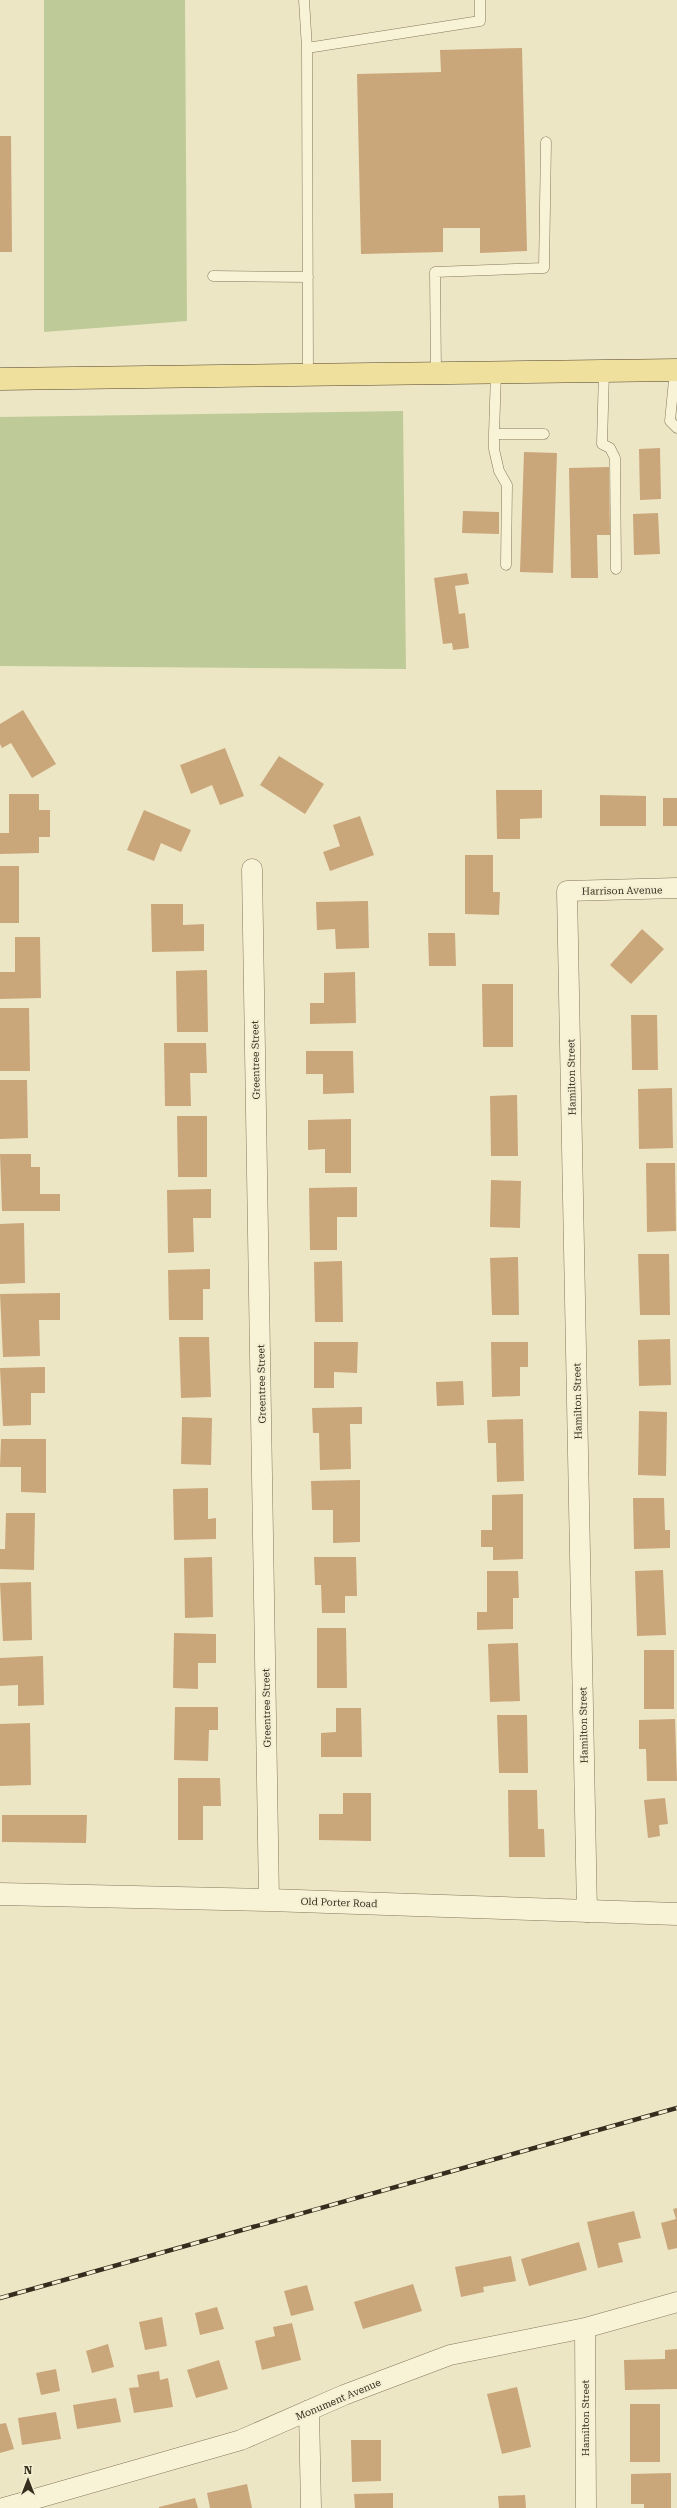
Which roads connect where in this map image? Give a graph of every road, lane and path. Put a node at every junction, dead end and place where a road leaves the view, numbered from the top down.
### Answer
1 (304, 0) edge
2 (480, 0) edge
3 (307, 48) junction
4 (546, 142) dead end
5 (213, 276) dead end
6 (308, 277) junction
7 (676, 370) edge
8 (604, 371) junction
9 (496, 373) junction
10 (436, 374) junction
11 (308, 375) junction
12 (0, 379) edge
13 (677, 428) edge
14 (494, 434) junction
15 (544, 434) dead end
16 (506, 565) dead end
17 (616, 569) dead end
18 (252, 869) dead end
19 (677, 888) edge
20 (567, 891) joint
21 (0, 1894) edge
22 (269, 1900) junction
23 (587, 1912) junction
24 (677, 1914) edge
25 (677, 2302) edge
26 (585, 2328) junction
27 (309, 2410) junction
28 (3, 2508) edge
29 (311, 2508) edge
30 (586, 2508) edge

1 - 3 lane
2 - 3 lane
3 - 6 lane
4 - 10 lane
5 - 6 lane
6 - 11 lane
7 - 8 main road
7 - 13 lane
8 - 9 main road
8 - 17 lane
9 - 10 main road
9 - 14 lane
10 - 11 main road
11 - 12 main road
14 - 15 lane
14 - 16 lane
18 - 22 street, Greentree Street
19 - 20 street, Harrison Avenue
20 - 23 street, Hamilton Street
21 - 22 street, Old Porter Road
22 - 23 street, Old Porter Road
23 - 24 street, Old Porter Road
25 - 26 street, Monument Avenue
26 - 27 street, Monument Avenue
26 - 30 street, Hamilton Street
27 - 28 street, Monument Avenue
27 - 29 street

